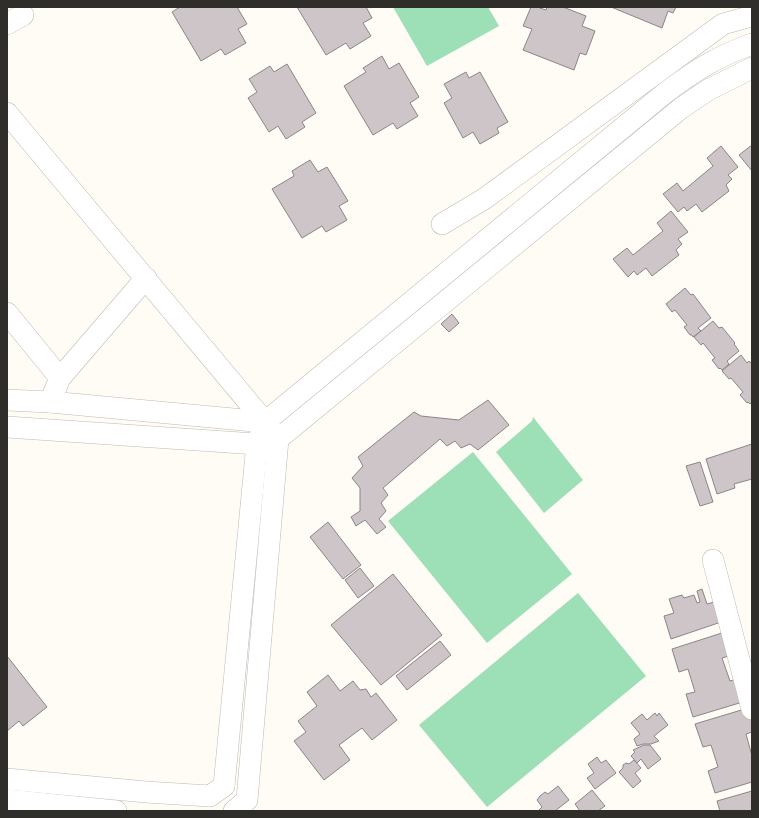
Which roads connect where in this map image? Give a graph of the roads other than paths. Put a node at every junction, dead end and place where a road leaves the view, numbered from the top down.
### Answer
1 (752, 16) edge
2 (752, 44) edge
3 (752, 68) edge
4 (7, 113) edge
5 (442, 224) dead end
6 (146, 278) junction
7 (7, 313) edge
8 (60, 378) junction
9 (7, 400) edge
10 (50, 402) junction
11 (266, 422) junction
12 (7, 427) edge
13 (278, 440) junction
14 (257, 444) junction
15 (713, 560) dead end
16 (752, 709) edge
17 (7, 779) edge
18 (218, 798) edge
19 (7, 800) edge
20 (245, 807) edge
21 (116, 811) edge

1 - 5 street
2 - 11 street
3 - 13 street
4 - 6 street
6 - 8 street
6 - 11 street
7 - 8 street
8 - 10 street
9 - 10 street
10 - 11 street
11 - 13 street
11 - 14 street
12 - 14 street
13 - 14 street
13 - 20 street
14 - 18 street
15 - 16 street
17 - 18 street
18 - 20 street
19 - 21 street

